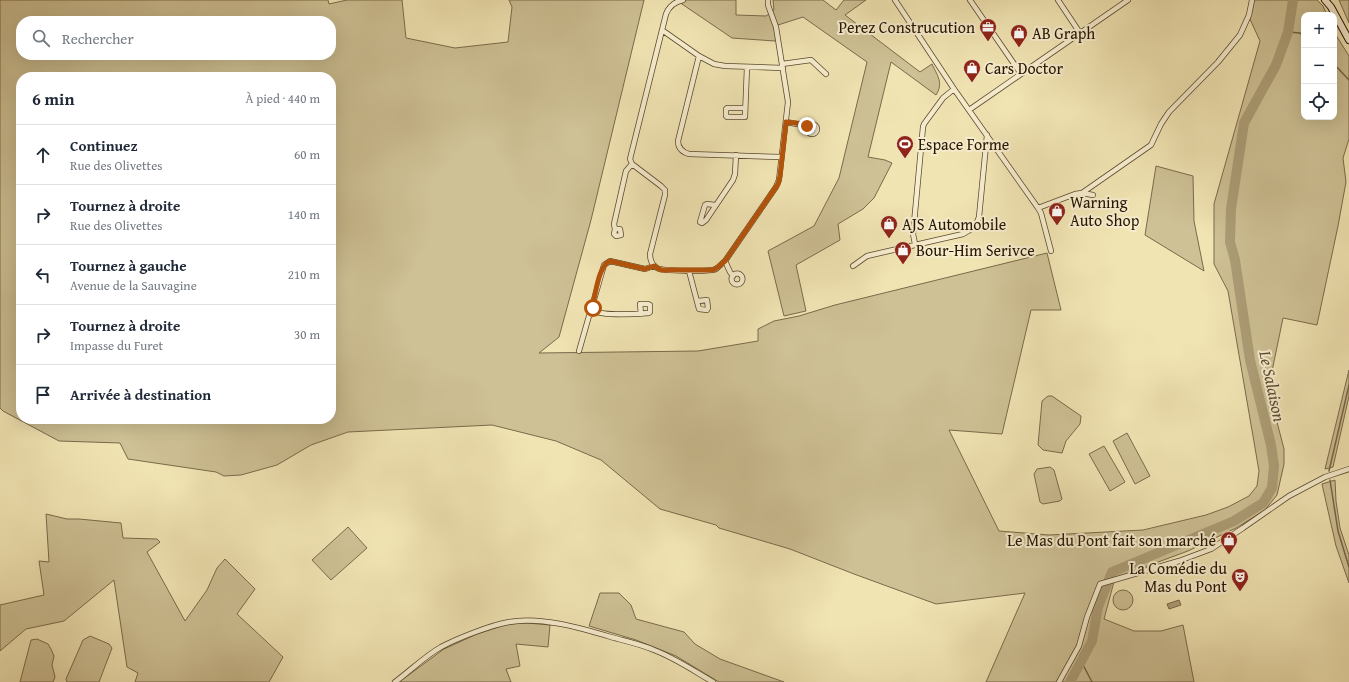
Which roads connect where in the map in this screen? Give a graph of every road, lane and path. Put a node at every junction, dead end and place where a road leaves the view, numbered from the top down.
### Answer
1 (683, 0) edge
2 (768, 0) edge
3 (895, 0) edge
4 (970, 0) edge
5 (1058, 0) edge
6 (1128, 0) edge
7 (1252, 0) edge
8 (1325, 0) edge
9 (1328, 0) edge
10 (1330, 7) junction
11 (662, 30) junction
12 (1080, 33) junction
13 (1349, 40) edge
14 (700, 56) junction
15 (782, 66) junction
16 (747, 67) junction
17 (826, 74) dead end
18 (1021, 74) junction
19 (954, 89) junction
20 (745, 108) dead end
21 (969, 110) junction
22 (786, 122) junction
23 (808, 126) dead end
24 (986, 135) junction
25 (736, 155) junction
26 (782, 157) junction
27 (632, 164) junction
28 (1082, 193) junction
29 (1093, 195) dead end
30 (715, 205) dead end
31 (1038, 208) junction
32 (615, 229) dead end
33 (915, 244) junction
34 (1051, 251) dead end
35 (725, 261) junction
36 (654, 266) junction
37 (853, 266) dead end
38 (690, 271) junction
39 (734, 276) dead end
40 (698, 301) dead end
41 (595, 310) junction
42 (640, 314) dead end
43 (579, 351) dead end
44 (1349, 469) edge
45 (395, 682) edge
46 (713, 682) edge
47 (1059, 682) edge

1 - 11 street
2 - 15 street
3 - 19 street
4 - 18 street
5 - 12 street
6 - 12 street
7 - 28 street
8 - 10 main road
9 - 10 main road
10 - 13 main road
11 - 14 street
11 - 27 street
12 - 18 street
14 - 16 street
14 - 25 street
15 - 16 street
15 - 17 street
15 - 22 street
16 - 20 street
18 - 21 street
19 - 21 street
19 - 33 street
21 - 24 street
22 - 23 street
22 - 26 street
24 - 31 street
24 - 33 street
25 - 26 street
25 - 30 street
26 - 35 street
27 - 32 street
27 - 36 street
28 - 29 street
28 - 31 street
31 - 34 street
33 - 37 street
35 - 38 street
35 - 39 street
36 - 38 street
36 - 41 street
38 - 40 street
41 - 42 street
41 - 43 street
44 - 47 street
45 - 46 street

